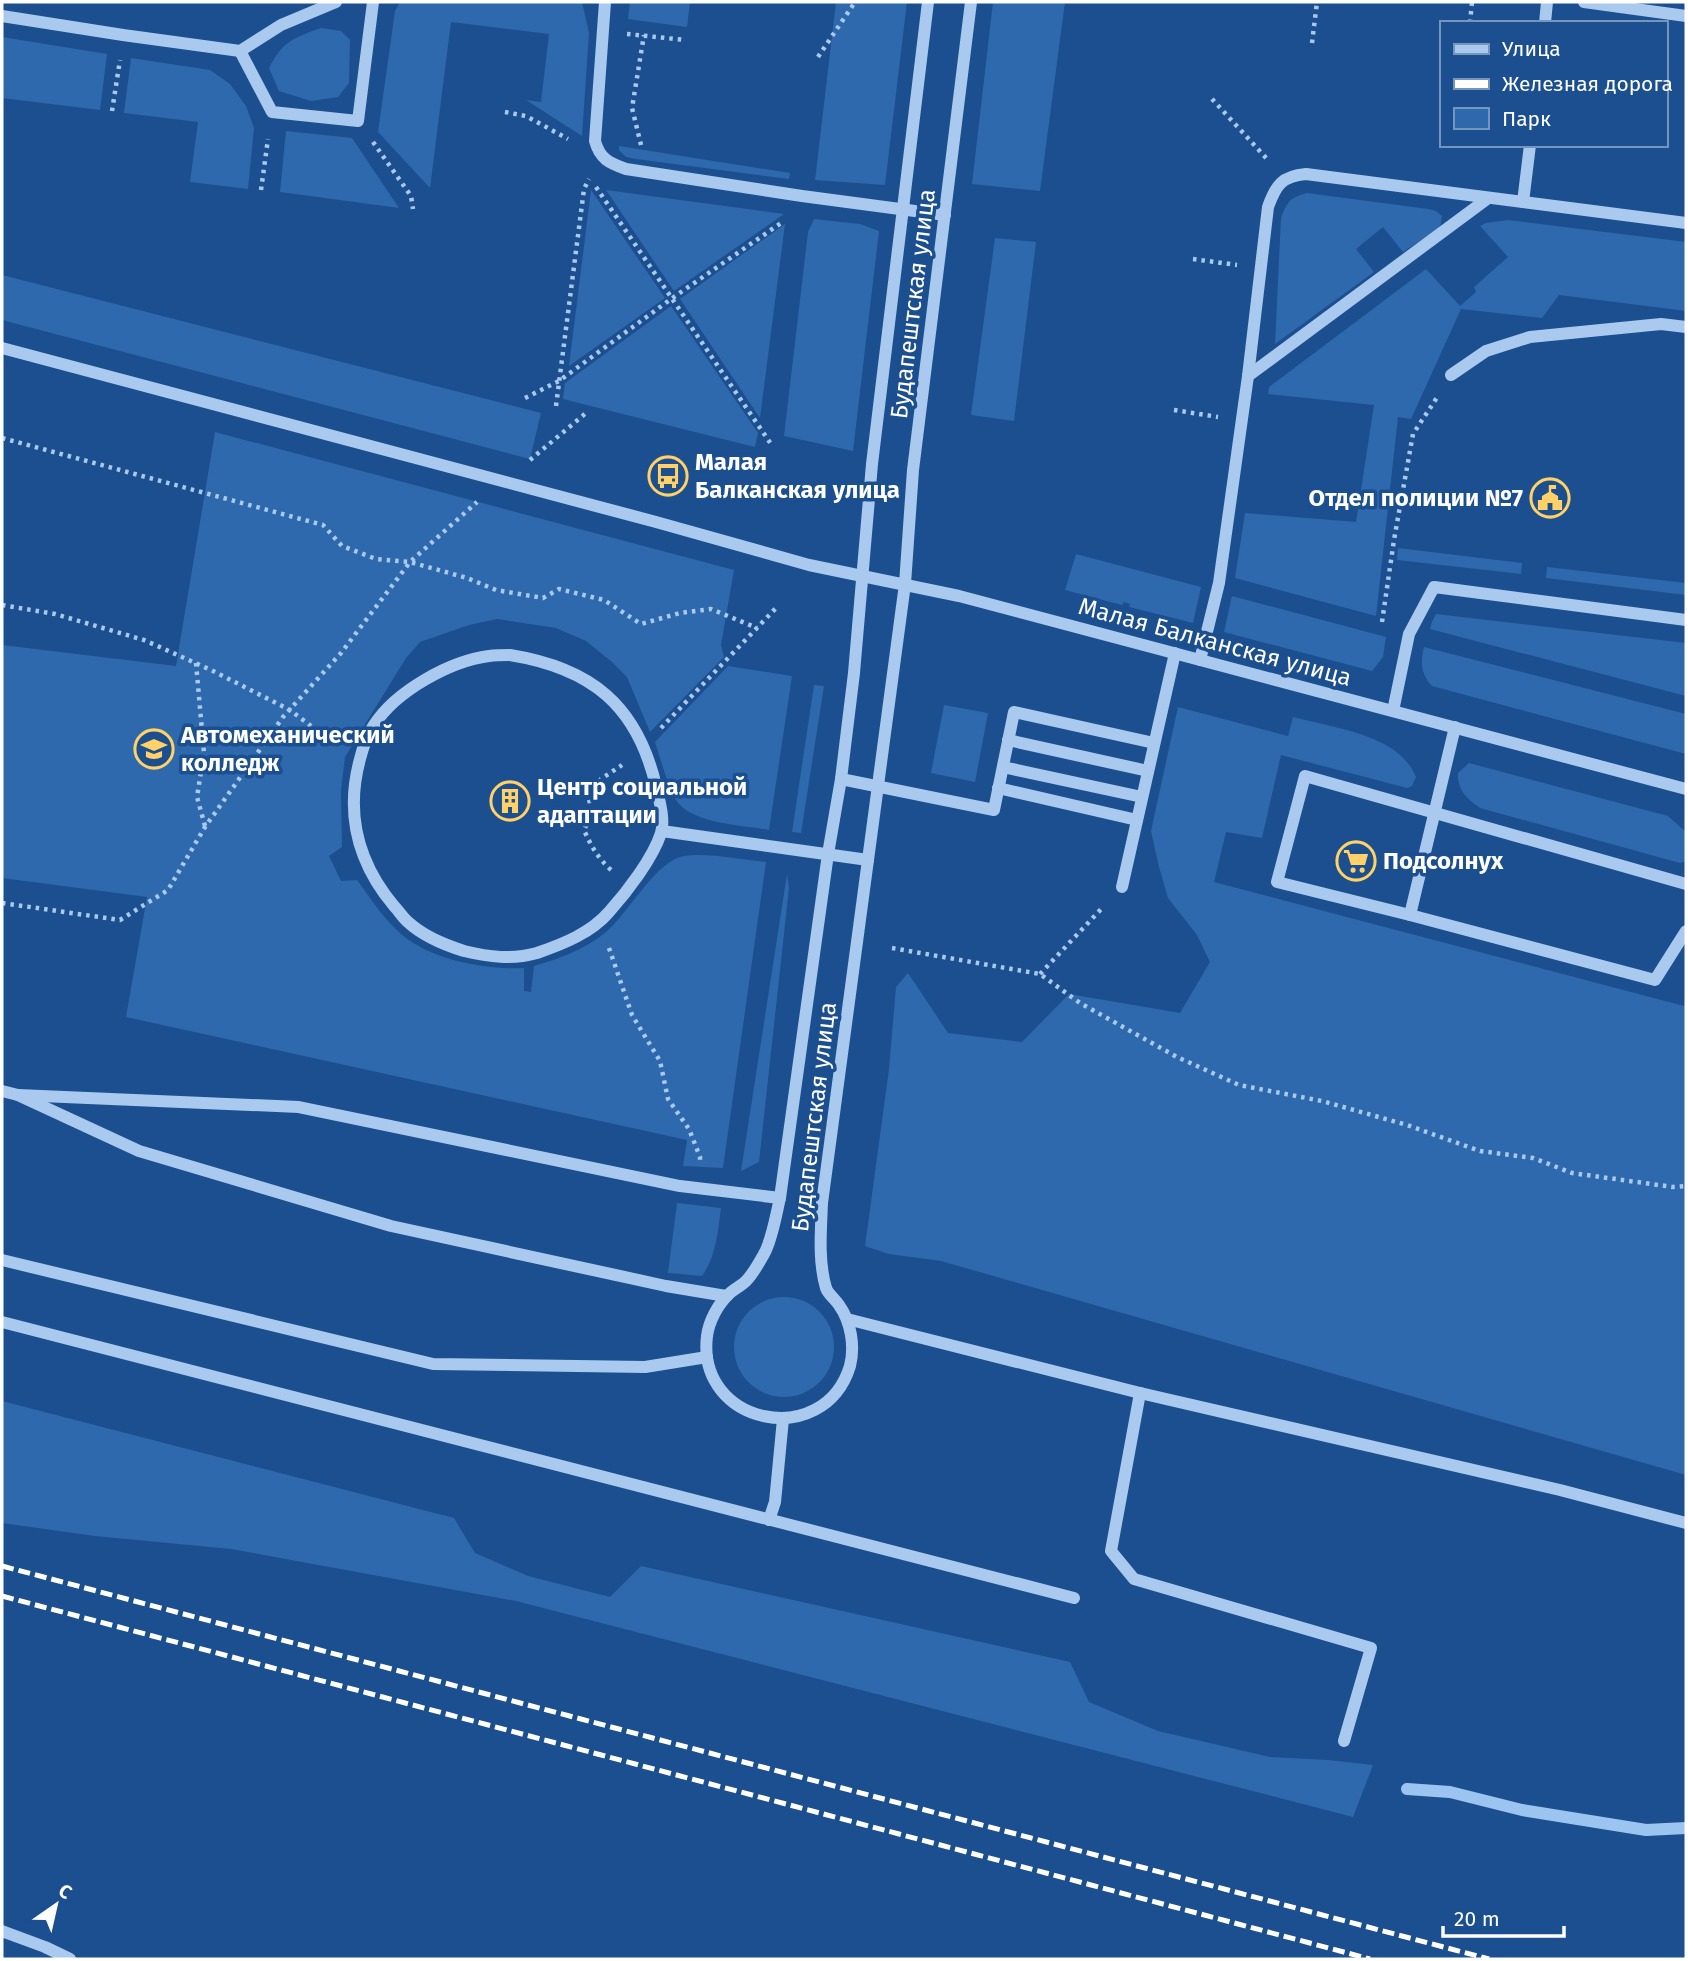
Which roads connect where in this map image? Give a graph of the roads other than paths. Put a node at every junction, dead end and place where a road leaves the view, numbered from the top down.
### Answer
1 (336, 2) edge
2 (373, 2) edge
3 (605, 2) edge
4 (929, 2) edge
5 (971, 2) edge
6 (1547, 2) edge
7 (1584, 2) edge
8 (2, 16) edge
9 (1686, 16) edge
10 (1545, 21) edge
11 (240, 51) junction
12 (1530, 147) edge
13 (1487, 199) junction
14 (1523, 202) junction
15 (903, 210) junction
16 (945, 215) junction
17 (1686, 223) edge
18 (1686, 327) edge
19 (2, 348) edge
20 (1451, 375) road end
21 (1248, 376) junction
22 (864, 576) junction
23 (905, 584) junction
24 (1686, 620) edge
25 (1175, 653) junction
26 (1200, 660) junction
27 (1393, 711) junction
28 (1455, 727) junction
29 (1009, 740) junction
30 (1154, 743) junction
31 (1003, 767) junction
32 (1148, 771) junction
33 (841, 779) junction
34 (879, 786) junction
35 (998, 788) junction
36 (1686, 789) edge
37 (1142, 797) junction
38 (1435, 813) junction
39 (1137, 820) junction
40 (662, 831) junction
41 (828, 854) junction
42 (868, 860) junction
43 (1686, 884) edge
44 (1122, 887) road end
45 (1410, 915) junction
46 (1686, 931) edge
47 (2, 1091) edge
48 (18, 1095) junction
49 (780, 1198) junction
50 (2, 1260) edge
51 (726, 1296) junction
52 (847, 1319) junction
53 (2, 1322) edge
54 (707, 1357) junction
55 (1140, 1393) junction
56 (783, 1419) junction
57 (769, 1520) junction
58 (1686, 1523) edge
59 (1074, 1598) dead end
60 (1344, 1741) dead end
61 (2, 1931) edge
62 (70, 1959) edge

1 - 11 street
2 - 11 street
3 - 15 street
4 - 15 street, Будапештская улица
5 - 16 street, Будапештская улица
6 - 10 street
7 - 9 street
8 - 11 street
12 - 14 street
13 - 14 street
13 - 21 street
13 - 21 street
14 - 17 street
15 - 16 street
15 - 22 street, Будапештская улица
16 - 23 street, Будапештская улица
18 - 20 street
19 - 22 street, Малая Балканская улица
21 - 26 street
22 - 23 street, Малая Балканская улица
22 - 33 street, Будапештская улица
23 - 25 street, Малая Балканская улица
23 - 34 street, Будапештская улица
24 - 27 street
25 - 26 street, Малая Балканская улица
25 - 30 street
26 - 27 street, Малая Балканская улица
27 - 28 street, Малая Балканская улица
28 - 36 street, Малая Балканская улица
28 - 38 street
29 - 30 street
29 - 31 street
29 - 32 street
30 - 32 street
31 - 35 street
31 - 37 street
32 - 37 street
33 - 34 street
33 - 41 street, Будапештская улица
34 - 35 street
34 - 42 street, Будапештская улица
35 - 39 street
37 - 39 street
38 - 43 street
38 - 45 street
38 - 45 street
39 - 44 street
40 - 40 street
40 - 41 street
41 - 42 street
41 - 49 street, Будапештская улица
42 - 52 street, Будапештская улица
45 - 46 street
47 - 48 street
48 - 49 street
48 - 51 street
49 - 51 street, Будапештская улица
50 - 54 street
51 - 54 street, Будапештская улица
52 - 55 street
52 - 56 street, Будапештская улица
53 - 57 street
54 - 56 street
55 - 58 street
55 - 60 street
56 - 57 street
57 - 59 street
61 - 62 street

